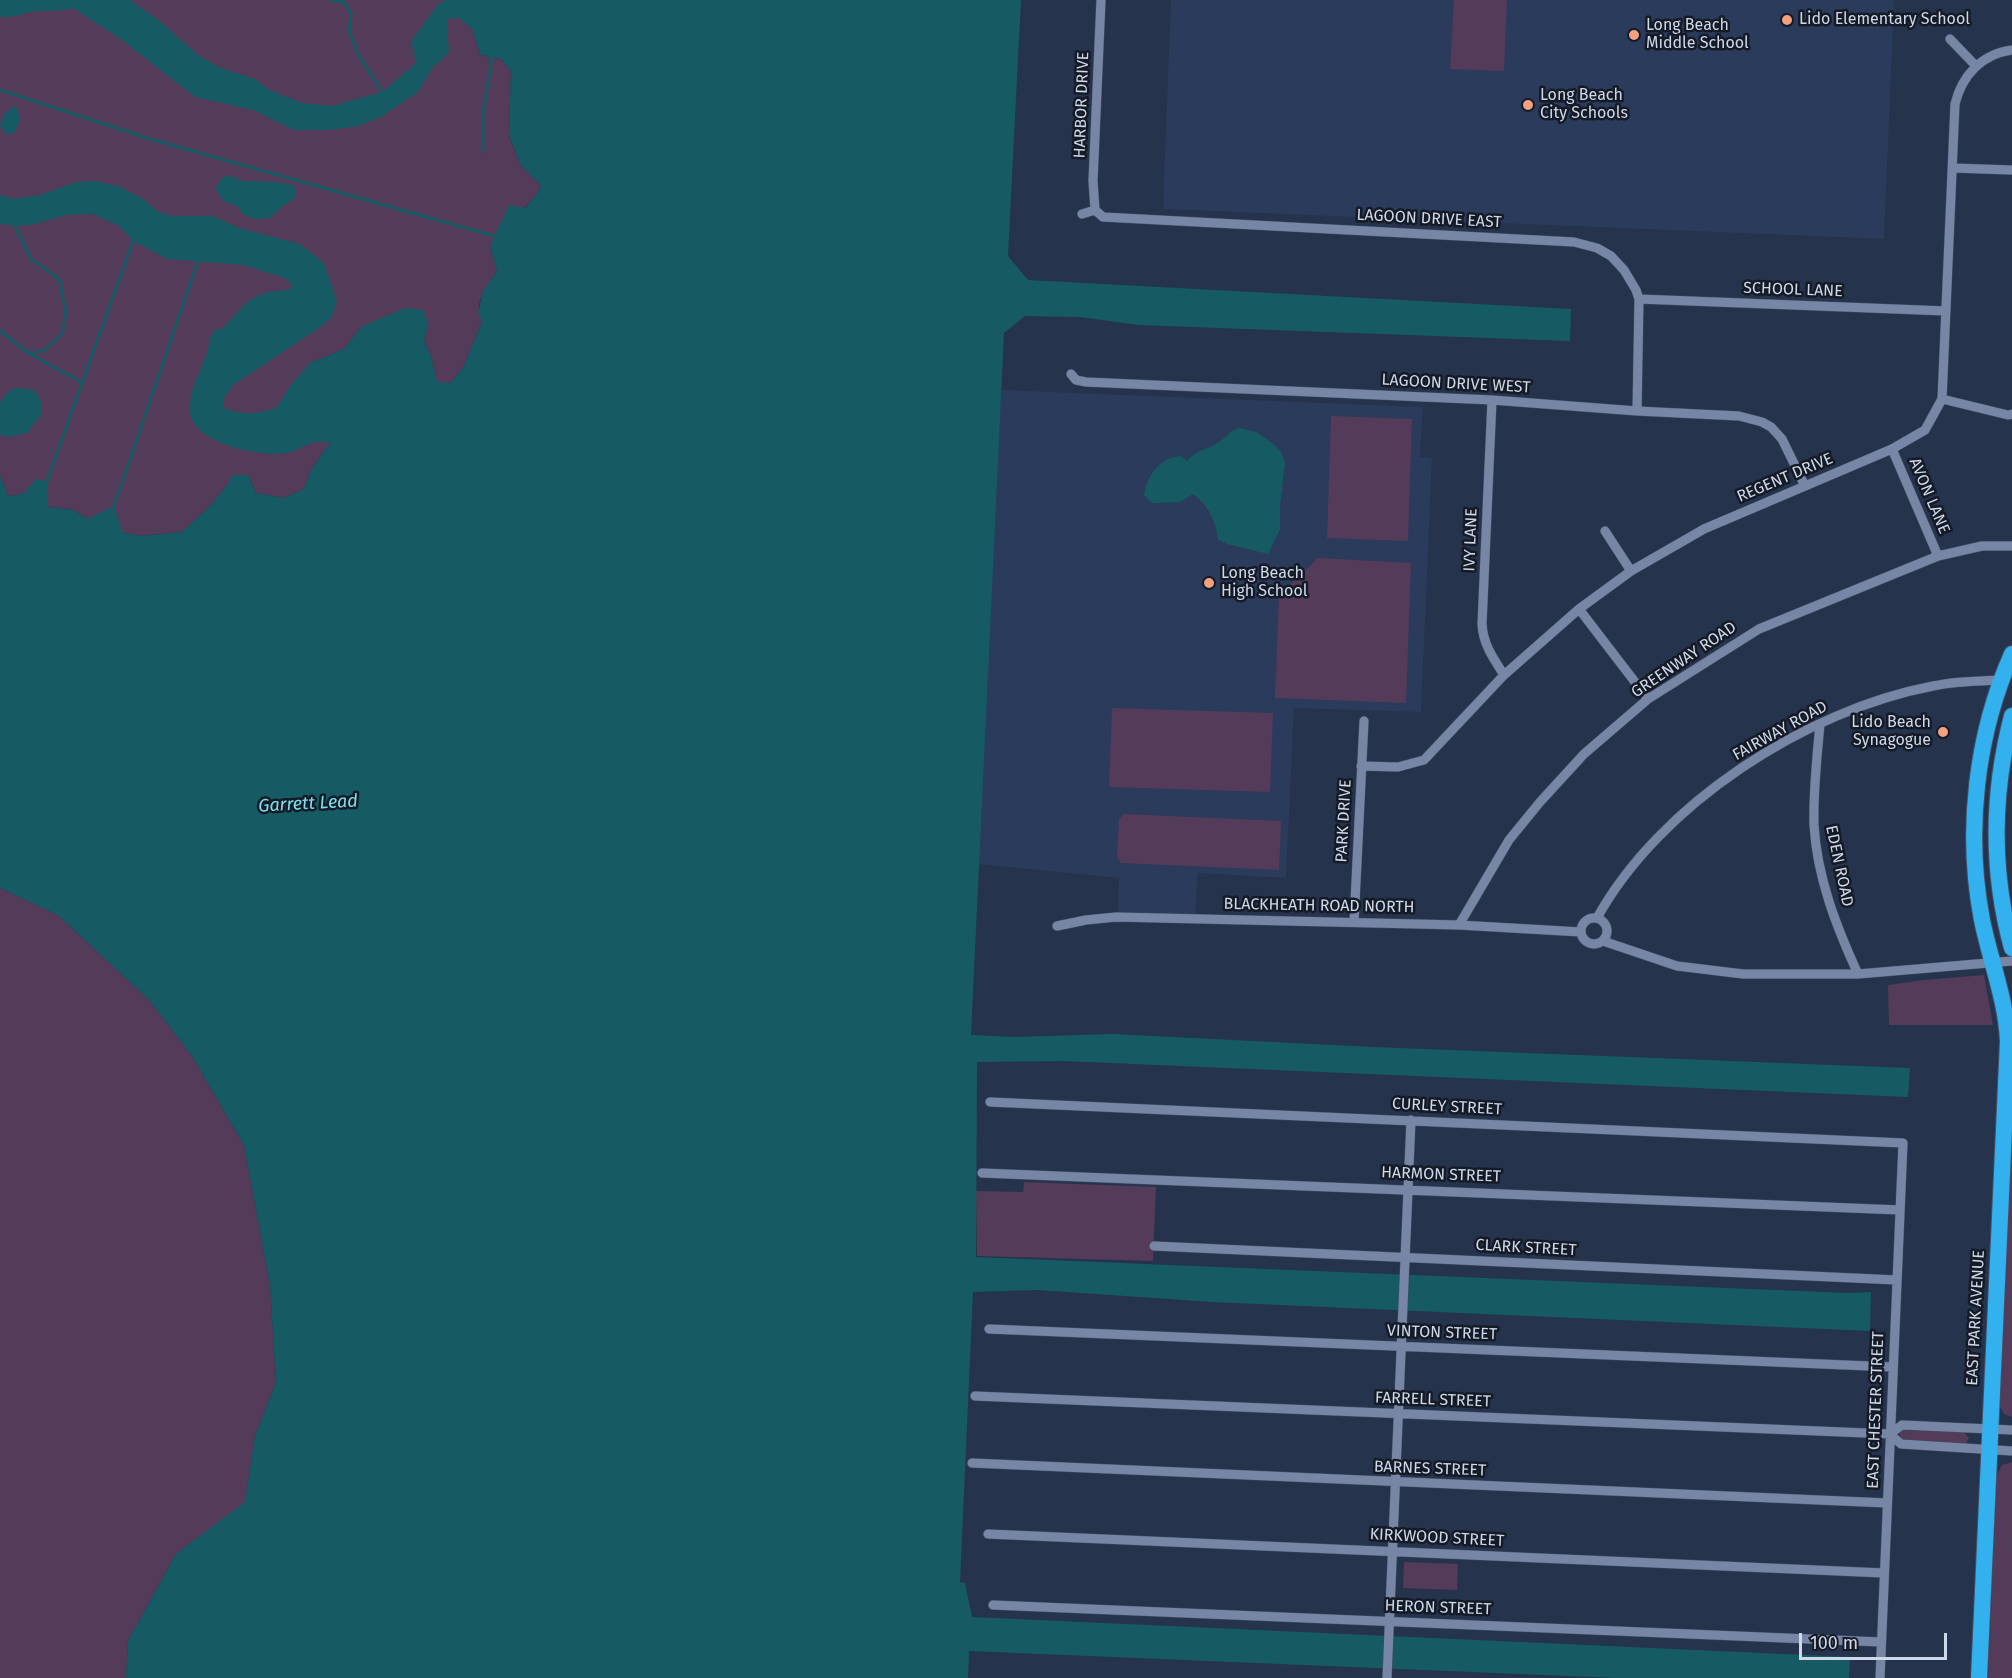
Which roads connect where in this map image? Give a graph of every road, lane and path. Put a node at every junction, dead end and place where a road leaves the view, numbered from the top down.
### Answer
1 (1101, 0) edge
2 (1950, 39) dead end
3 (2012, 50) edge
4 (1976, 66) junction
5 (1953, 168) junction
6 (2011, 170) edge
7 (1095, 210) junction
8 (1082, 214) dead end
9 (1639, 299) junction
10 (1946, 312) junction
11 (1071, 374) dead end
12 (1942, 399) junction
13 (1492, 400) junction
14 (1636, 411) junction
15 (2012, 414) edge
16 (1892, 449) junction
17 (1805, 486) junction
18 (1605, 531) dead end
19 (2012, 546) edge
20 (1938, 556) junction
21 (1631, 571) junction
22 (1579, 609) junction
23 (2012, 654) edge
24 (1504, 675) junction
25 (2001, 681) junction
26 (1648, 699) junction
27 (2012, 716) edge
28 (1364, 721) dead end
29 (1820, 724) junction
30 (1361, 766) junction
31 (1597, 918) junction
32 (1354, 922) junction
33 (1459, 925) junction
34 (1057, 926) dead end
35 (1581, 932) junction
36 (1604, 941) junction
37 (2012, 948) edge
38 (2012, 961) edge
39 (1992, 962) junction
40 (1858, 974) junction
41 (2009, 1087) edge
42 (990, 1102) dead end
43 (1411, 1120) junction
44 (1903, 1143) joint
45 (982, 1173) dead end
46 (1408, 1189) junction
47 (1899, 1210) junction
48 (1154, 1246) dead end
49 (1405, 1263) junction
50 (1896, 1280) junction
51 (989, 1329) dead end
52 (1401, 1346) junction
53 (1893, 1367) junction
54 (975, 1396) dead end
55 (1398, 1414) junction
56 (1989, 1428) junction
57 (2012, 1430) edge
58 (1890, 1434) junction
59 (1988, 1450) junction
60 (2012, 1451) edge
61 (972, 1463) dead end
62 (1395, 1482) junction
63 (1887, 1503) junction
64 (988, 1534) dead end
65 (1392, 1551) junction
66 (1884, 1573) junction
67 (993, 1605) dead end
68 (1389, 1625) junction
69 (1881, 1642) junction
70 (1387, 1676) edge
71 (1880, 1678) edge
72 (1978, 1678) edge

1 - 7 street, HARBOR DRIVE
2 - 4 street
3 - 4 street, REGENT DRIVE
4 - 5 street, REGENT DRIVE
5 - 6 street
5 - 10 street, REGENT DRIVE
7 - 8 street
7 - 9 street, LAGOON DRIVE EAST
9 - 10 street, SCHOOL LANE
9 - 14 street, LAGOON DRIVE EAST
10 - 12 street, REGENT DRIVE
11 - 13 street, LAGOON DRIVE WEST
12 - 15 street
12 - 16 street, REGENT DRIVE
13 - 14 street, LAGOON DRIVE WEST
13 - 24 street, IVY LANE
14 - 17 street, LAGOON DRIVE WEST
16 - 17 street, REGENT DRIVE
16 - 20 street, AVON LANE
17 - 21 street, REGENT DRIVE
18 - 21 street
19 - 20 street, GREENWAY ROAD
20 - 26 street, GREENWAY ROAD
21 - 22 street, REGENT DRIVE
22 - 24 street, REGENT DRIVE
22 - 26 street
23 - 25 highway, EAST PARK AVENUE
24 - 30 street, REGENT DRIVE
25 - 29 street, FAIRWAY ROAD
25 - 39 highway, EAST PARK AVENUE
26 - 33 street, GREENWAY ROAD
27 - 37 highway
28 - 30 street, PARK DRIVE
29 - 31 street, FAIRWAY ROAD
29 - 40 street, EDEN ROAD
30 - 32 street, PARK DRIVE
31 - 35 street, FAIRWAY ROAD
31 - 36 street
32 - 33 street, BLACKHEATH ROAD NORTH
32 - 34 street, BLACKHEATH ROAD NORTH
33 - 35 street, BLACKHEATH ROAD NORTH
35 - 36 street
36 - 40 street
38 - 39 street
39 - 40 street
39 - 41 highway, EAST PARK AVENUE
41 - 56 highway, EAST PARK AVENUE
42 - 43 street, CURLEY STREET
43 - 44 street, CURLEY STREET
43 - 46 street
44 - 47 street, EAST CHESTER STREET
45 - 46 street, HARMON STREET
46 - 47 street, HARMON STREET
46 - 49 street
47 - 50 street, EAST CHESTER STREET
48 - 49 street, CLARK STREET
49 - 50 street, CLARK STREET
49 - 52 street
50 - 53 street, EAST CHESTER STREET
51 - 52 street, VINTON STREET
52 - 53 street, VINTON STREET
52 - 55 street
53 - 58 street, EAST CHESTER STREET
54 - 55 street, FARRELL STREET
55 - 58 street, FARRELL STREET
55 - 62 street
56 - 57 street
56 - 58 street
56 - 59 highway, EAST PARK AVENUE
58 - 59 street
58 - 63 street, EAST CHESTER STREET
59 - 60 street
59 - 72 highway, EAST PARK AVENUE
61 - 62 street, BARNES STREET
62 - 63 street, BARNES STREET
62 - 65 street
63 - 66 street, EAST CHESTER STREET
64 - 65 street, KIRKWOOD STREET
65 - 66 street, KIRKWOOD STREET
65 - 68 street
66 - 69 street, EAST CHESTER STREET
67 - 68 street, HERON STREET
68 - 69 street, HERON STREET
68 - 70 street
69 - 71 street, EAST CHESTER STREET

